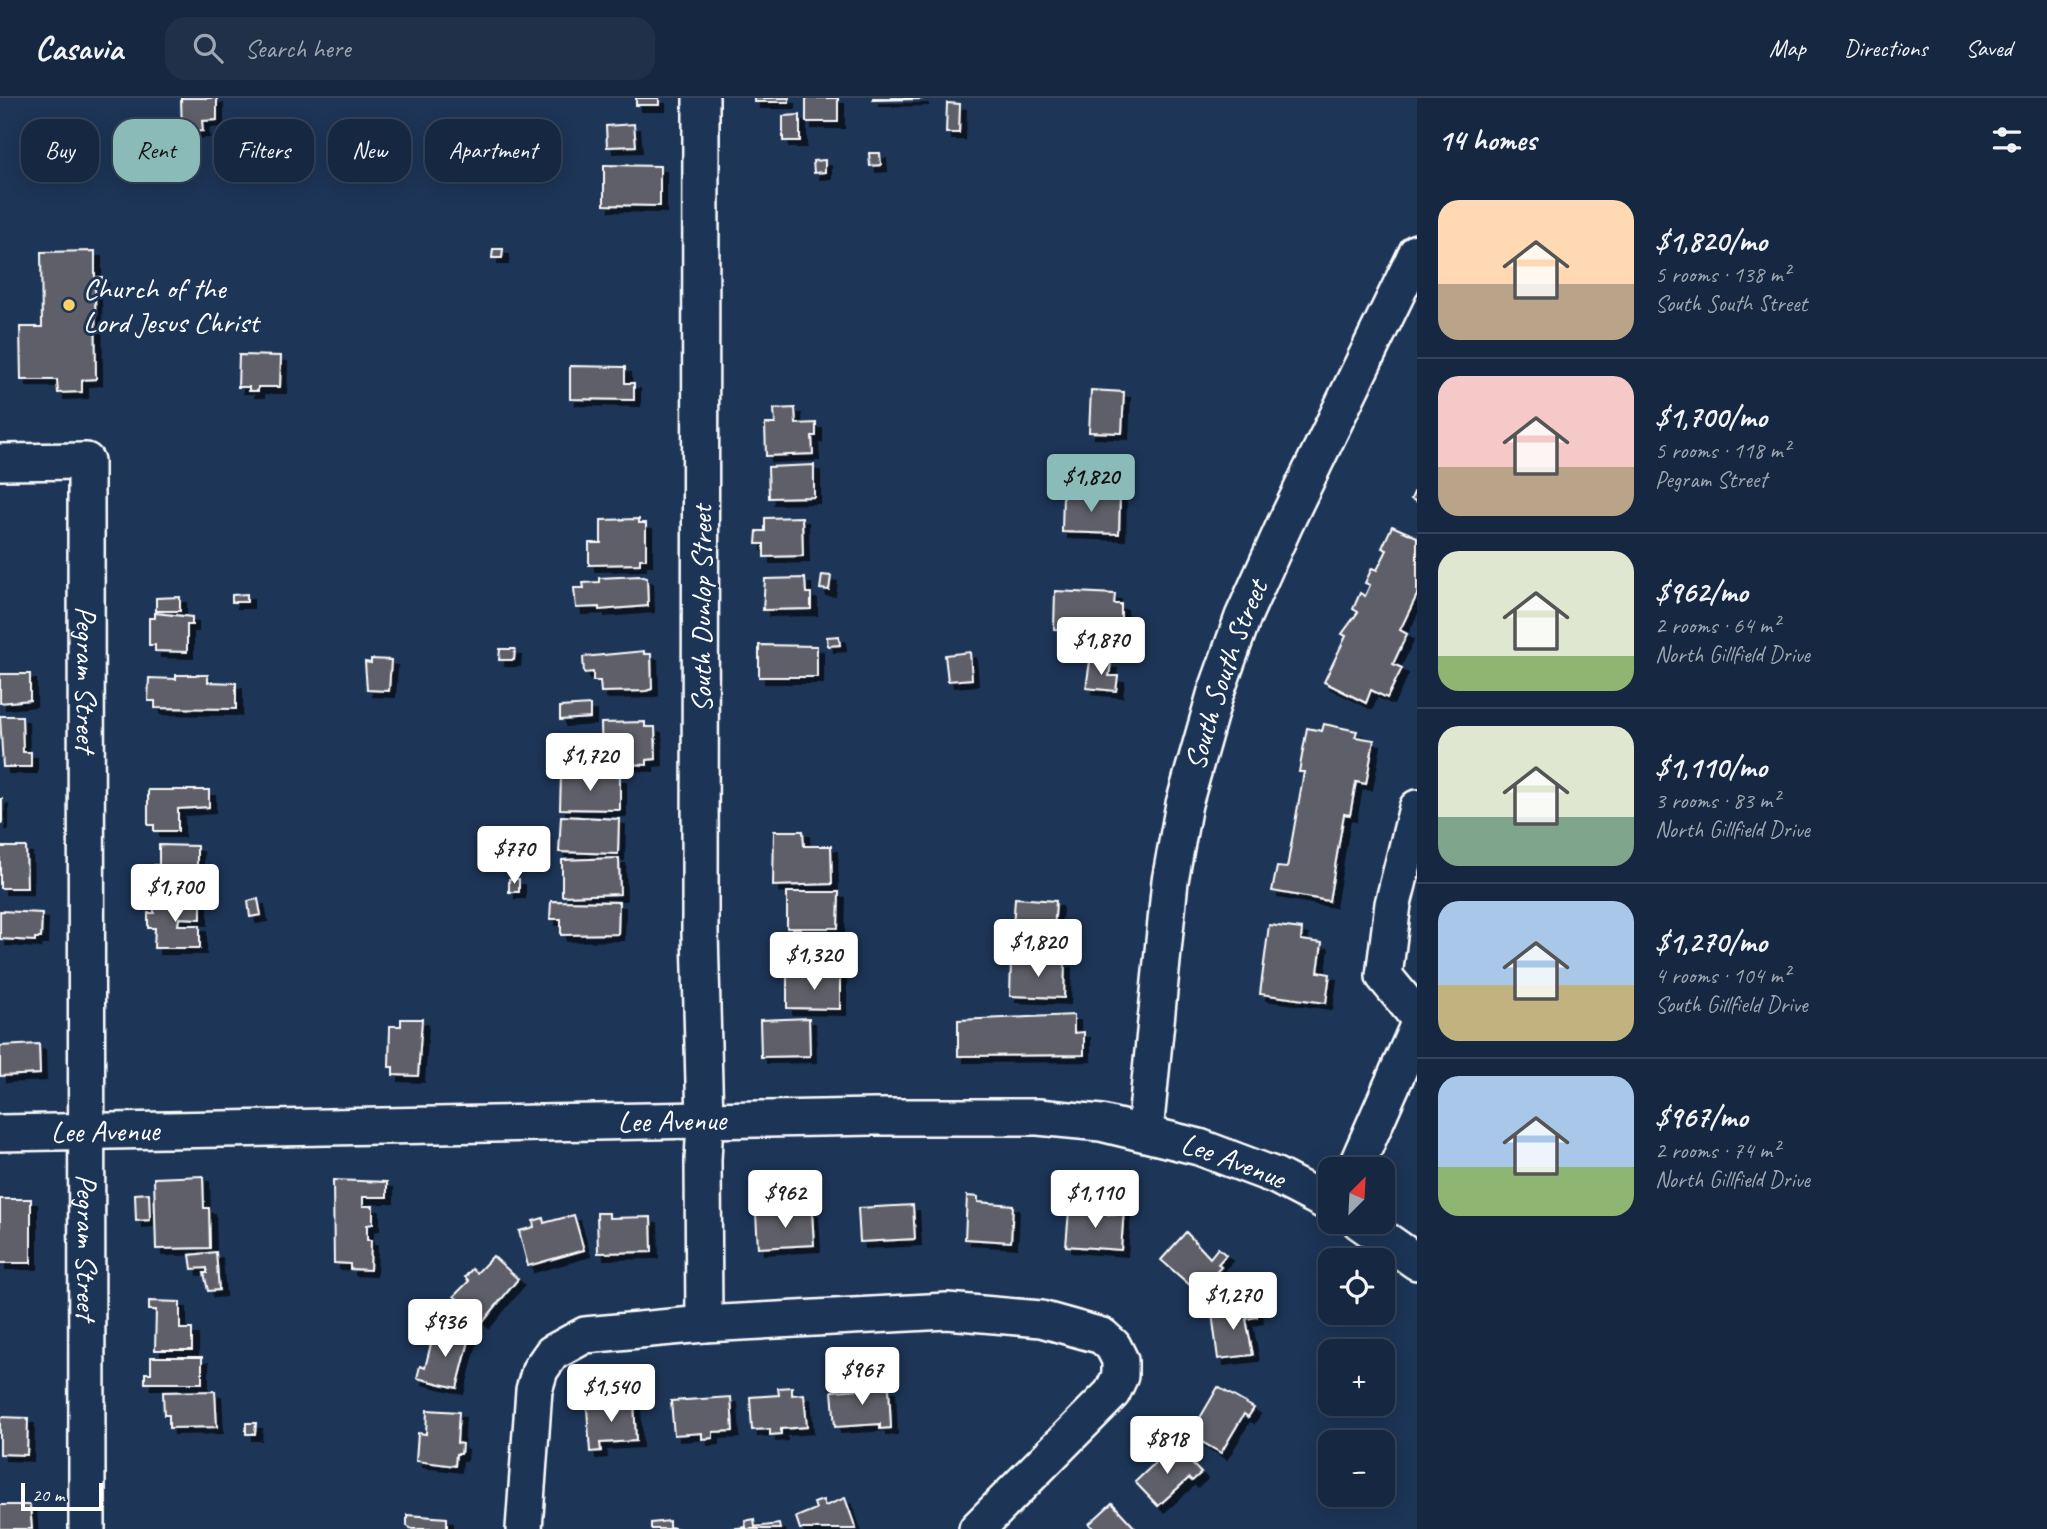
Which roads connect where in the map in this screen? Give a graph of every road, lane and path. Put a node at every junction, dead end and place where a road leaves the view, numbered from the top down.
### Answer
1 (701, 98) edge
2 (1417, 252) edge
3 (0, 462) edge
4 (1417, 808) edge
5 (1417, 1016) edge
6 (1417, 1028) edge
7 (705, 1121) junction
8 (88, 1131) junction
9 (1144, 1132) junction
10 (0, 1133) edge
11 (1360, 1157) edge
12 (1318, 1198) edge
13 (1377, 1234) edge
14 (1417, 1262) edge
15 (704, 1324) junction
16 (87, 1529) edge
17 (524, 1529) edge
18 (977, 1529) edge

1 - 7 street, South Dunlop Street
2 - 9 street, South South Street
3 - 8 street, Pegram Street
4 - 5 street
6 - 11 street
7 - 8 street, Lee Avenue
7 - 9 street, Lee Avenue
7 - 15 street, South Dunlop Street
8 - 10 street, Lee Avenue
8 - 16 street, Pegram Street
9 - 12 street, Lee Avenue
13 - 14 street
15 - 17 street
15 - 18 street

